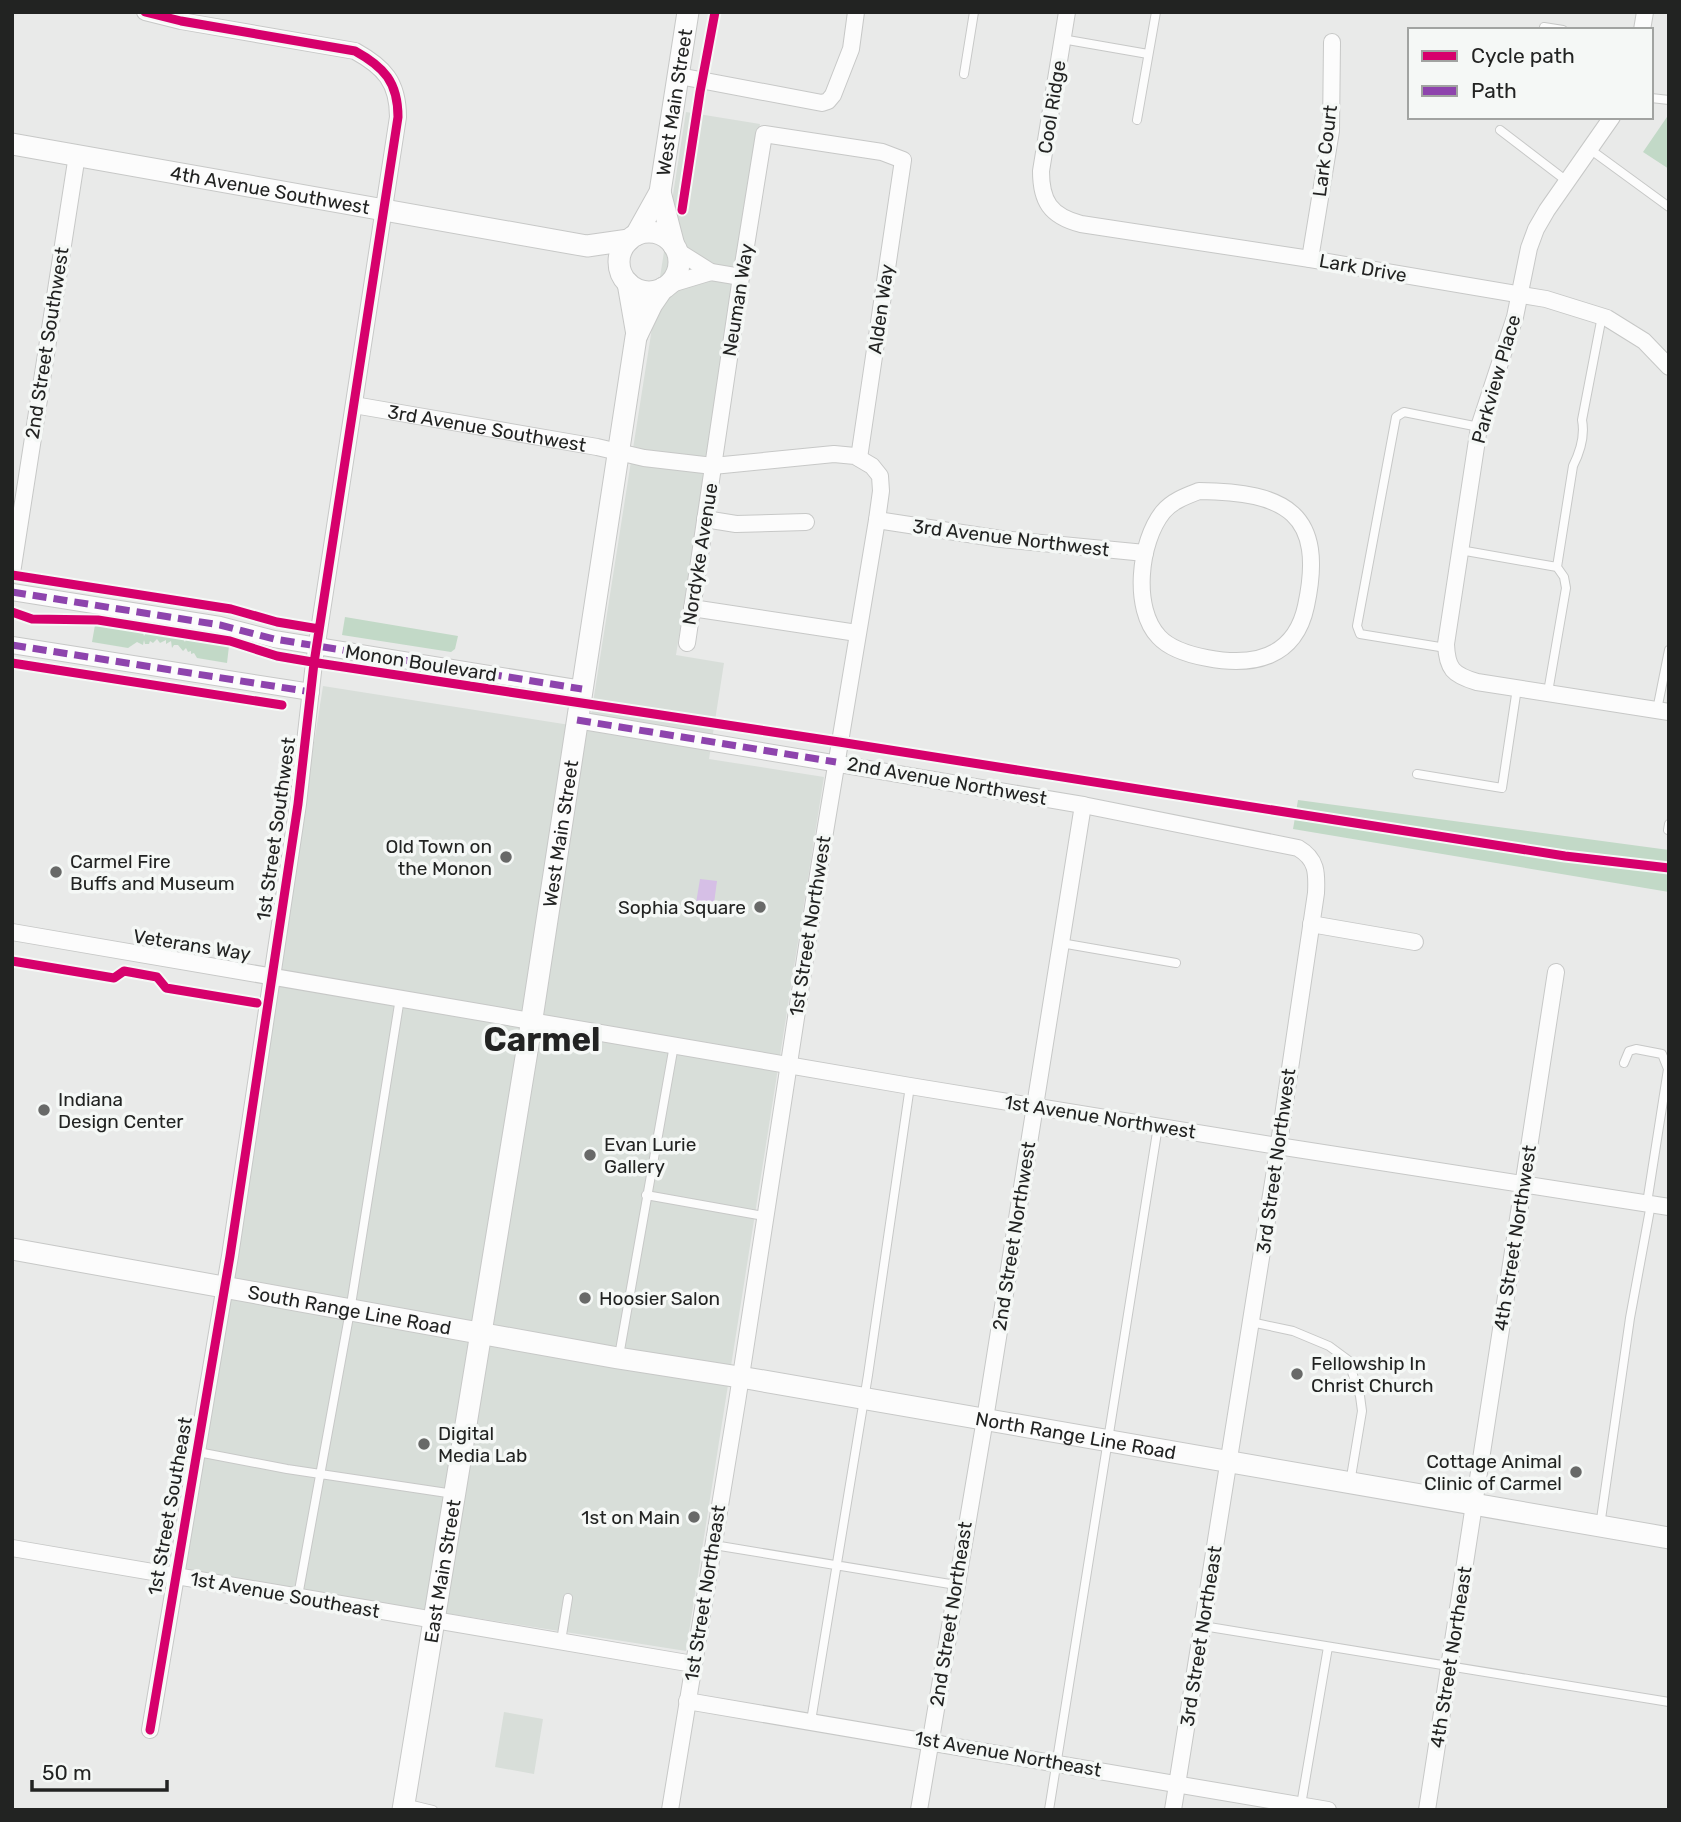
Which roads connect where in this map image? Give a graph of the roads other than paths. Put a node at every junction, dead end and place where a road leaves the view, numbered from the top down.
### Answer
1 (145, 12) edge
2 (688, 12) edge
3 (856, 12) edge
4 (974, 12) edge
5 (1067, 12) edge
6 (1156, 12) edge
7 (1545, 27) dead end
8 (1551, 28) edge
9 (1062, 39) junction
10 (1332, 42) dead end
11 (1148, 54) junction
12 (964, 74) dead end
13 (679, 75) junction
14 (1611, 119) edge
15 (1137, 120) dead end
16 (1500, 130) dead end
17 (12, 144) edge
18 (1591, 150) junction
19 (77, 155) junction
20 (904, 160) joint
21 (1568, 181) junction
22 (660, 192) junction
23 (1046, 201) joint
24 (1669, 207) edge
25 (385, 209) junction
26 (633, 237) junction
27 (587, 246) junction
28 (675, 248) junction
29 (1310, 259) junction
30 (710, 272) junction
31 (741, 277) junction
32 (625, 279) junction
33 (665, 286) junction
34 (1520, 295) junction
35 (1602, 316) junction
36 (637, 335) junction
37 (1669, 367) edge
38 (354, 405) junction
39 (1479, 427) junction
40 (619, 453) junction
41 (859, 458) junction
42 (713, 466) junction
43 (705, 519) junction
44 (877, 520) junction
45 (806, 522) dead end
46 (1459, 550) junction
47 (1145, 553) junction
48 (1557, 567) junction
49 (12, 573) edge
50 (12, 592) edge
51 (692, 608) junction
52 (857, 633) junction
53 (687, 643) dead end
54 (12, 645) edge
55 (317, 646) junction
56 (1669, 650) edge
57 (1447, 656) junction
58 (1517, 688) junction
59 (582, 689) junction
60 (311, 692) junction
61 (1548, 692) junction
62 (1663, 711) edge
63 (578, 720) junction
64 (836, 762) junction
65 (1417, 774) dead end
66 (1083, 805) junction
67 (1312, 859) joint
68 (1311, 923) junction
69 (12, 932) edge
70 (1415, 942) dead end
71 (1060, 943) junction
72 (1176, 963) dead end
73 (1556, 972) dead end
74 (272, 976) junction
75 (400, 998) junction
76 (532, 1022) junction
77 (674, 1045) junction
78 (1624, 1063) dead end
79 (789, 1065) junction
80 (910, 1086) junction
81 (1035, 1105) junction
82 (1158, 1126) junction
83 (1278, 1146) junction
84 (1523, 1184) junction
85 (646, 1195) junction
86 (1649, 1204) junction
87 (1669, 1207) edge
88 (764, 1216) junction
89 (12, 1249) edge
90 (225, 1288) junction
91 (350, 1311) junction
92 (1251, 1322) junction
93 (482, 1334) junction
94 (618, 1359) junction
95 (740, 1377) junction
96 (864, 1398) junction
97 (985, 1419) junction
98 (1108, 1442) junction
99 (198, 1452) junction
100 (1229, 1463) junction
101 (320, 1474) junction
102 (1350, 1484) junction
103 (454, 1494) junction
104 (1474, 1505) junction
105 (1600, 1526) junction
106 (1669, 1538) edge
107 (713, 1545) junction
108 (12, 1548) edge
109 (837, 1565) junction
110 (174, 1576) junction
111 (956, 1585) junction
112 (298, 1596) junction
113 (568, 1598) dead end
114 (434, 1620) junction
115 (1203, 1626) junction
116 (561, 1642) junction
117 (1328, 1647) junction
118 (693, 1664) junction
119 (1449, 1667) junction
120 (687, 1701) junction
121 (1669, 1702) edge
122 (811, 1721) junction
123 (150, 1730) dead end
124 (930, 1741) junction
125 (1057, 1762) junction
126 (1178, 1783) junction
127 (1301, 1805) junction
128 (404, 1806) edge
129 (433, 1810) edge
130 (670, 1810) edge
131 (919, 1810) edge
132 (1049, 1810) edge
133 (1173, 1810) edge
134 (1328, 1810) edge
135 (1427, 1810) edge

1 - 25 street, 1st Street Southwest
2 - 13 main road, West Main Street
3 - 13 street
4 - 12 lane
5 - 9 street, Cool Ridge
6 - 11 lane
7 - 8 lane
9 - 11 lane
9 - 23 street, Cool Ridge
10 - 29 street, Lark Court
11 - 15 lane
13 - 22 main road, West Main Street
14 - 18 street, Parkview Place
16 - 21 lane
17 - 19 main road
18 - 21 street, Parkview Place
18 - 24 lane
19 - 25 main road, 4th Avenue Southwest
19 - 49 street, 2nd Street Southwest
20 - 31 street, Neuman Way
20 - 41 street, Alden Way
21 - 34 street, Parkview Place
22 - 26 main road, West Main Street
22 - 28 main road, West Main Street
23 - 29 street, Lark Drive
25 - 27 main road, 4th Avenue Southwest
25 - 38 street, 1st Street Southwest
26 - 27 main road, 4th Avenue Southwest
26 - 28 main road
26 - 32 main road
27 - 32 main road, 4th Avenue Southwest
28 - 30 street
28 - 33 main road
29 - 34 street, Lark Drive
30 - 31 street
30 - 33 street
31 - 42 street, Neuman Way
32 - 33 main road
32 - 36 main road, West Main Street
33 - 36 main road, West Main Street
34 - 35 street, Lark Drive
34 - 39 street, Parkview Place
35 - 37 street, Lark Drive
35 - 48 lane
36 - 40 main road, West Main Street
38 - 40 street, 3rd Avenue Southwest
38 - 55 street, 1st Street Southwest
39 - 46 street, Parkview Place
39 - 57 lane
40 - 42 street
40 - 59 main road, West Main Street
41 - 42 street
41 - 44 street, 1st Street Northwest
42 - 43 street, Nordyke Avenue
43 - 45 street
43 - 51 street, Nordyke Avenue
44 - 47 street, 3rd Avenue Northwest
44 - 52 street, 1st Street Northwest
46 - 48 lane
46 - 57 street, Parkview Place
47 - 47 street
48 - 61 lane
50 - 55 street, Monon Boulevard
51 - 52 street
51 - 53 street, Nordyke Avenue
52 - 64 street, 1st Street Northwest
54 - 60 street
55 - 59 street, Monon Boulevard
55 - 60 street, 1st Street Southwest
56 - 62 lane
57 - 58 street
58 - 61 street
58 - 65 lane
59 - 63 main road, West Main Street
60 - 74 street, 1st Street Southwest
61 - 62 street
63 - 64 street, 2nd Avenue Northwest
63 - 76 main road, West Main Street
64 - 66 street, 2nd Avenue Northwest
64 - 79 street, 1st Street Northwest
66 - 67 street, 2nd Avenue Northwest
66 - 71 street, 2nd Street Northwest
67 - 68 street, 3rd Street Northwest
68 - 70 street
68 - 83 street, 3rd Street Northwest
69 - 74 street, Veterans Way
71 - 72 lane
71 - 81 street, 2nd Street Northwest
73 - 84 street, 4th Street Northwest
74 - 75 street, Veterans Way
74 - 90 street, 1st Street Southwest
75 - 76 street, Veterans Way
75 - 91 lane
76 - 77 street, 1st Avenue Northwest
76 - 93 main road, West Main Street
77 - 79 street, 1st Avenue Northwest
77 - 85 lane
78 - 86 lane
79 - 80 street, 1st Avenue Northwest
79 - 88 street, 1st Street Northwest
80 - 81 street, 1st Avenue Northwest
80 - 96 lane
81 - 82 street, 1st Avenue Northwest
81 - 97 street, 2nd Street Northwest
82 - 83 street, 1st Avenue Northwest
82 - 98 lane
83 - 84 street, 1st Avenue Northwest
83 - 92 street, 3rd Street Northwest
84 - 86 street, 1st Avenue Northwest
84 - 104 street, 4th Street Northwest
85 - 88 lane
85 - 94 lane
86 - 87 street, 1st Avenue Northwest
86 - 105 lane
88 - 95 street, 1st Street Northwest
89 - 90 main road, South Range Line Road
90 - 91 main road, South Range Line Road
90 - 99 street, 1st Street Southeast
91 - 93 main road, South Range Line Road
91 - 101 lane
92 - 100 street, 3rd Street Northwest
92 - 102 lane
93 - 94 main road, North Range Line Road
93 - 103 main road, East Main Street
94 - 95 main road, North Range Line Road
95 - 96 main road, North Range Line Road
95 - 107 street, 1st Street Northeast
96 - 97 main road, North Range Line Road
96 - 109 lane
97 - 98 main road, North Range Line Road
97 - 111 street, 2nd Street Northeast
98 - 100 main road, North Range Line Road
98 - 125 lane
99 - 101 lane
99 - 110 street, 1st Street Southeast
100 - 102 main road, North Range Line Road
100 - 115 street, 3rd Street Northeast
101 - 103 lane
101 - 112 lane
102 - 104 main road, North Range Line Road
103 - 114 main road, East Main Street
104 - 105 main road, North Range Line Road
104 - 119 street, 4th Street Northeast
105 - 106 main road, North Range Line Road
107 - 109 lane
107 - 118 street, 1st Street Northeast
108 - 110 street, 1st Avenue Southeast
109 - 111 lane
109 - 122 lane
110 - 112 street, 1st Avenue Southeast
110 - 123 street, 1st Street Southeast
111 - 124 street, 2nd Street Northeast
112 - 114 street, 1st Avenue Southeast
113 - 116 lane
114 - 116 street
114 - 128 main road, East Main Street
115 - 117 lane
115 - 126 street, 3rd Street Northeast
116 - 118 street
117 - 119 lane
117 - 127 lane
118 - 120 street, 1st Street Northeast
119 - 121 lane
119 - 135 street, 4th Street Northeast
120 - 122 street, 1st Avenue Northeast
120 - 130 street, 1st Street Northeast
122 - 124 street, 1st Avenue Northeast
124 - 125 street, 1st Avenue Northeast
124 - 131 street, 2nd Street Northeast
125 - 126 street, 1st Avenue Northeast
125 - 132 lane
126 - 127 street, 1st Avenue Northeast
126 - 133 street, 3rd Street Northeast
127 - 134 street, 1st Avenue Northeast
128 - 129 lane

